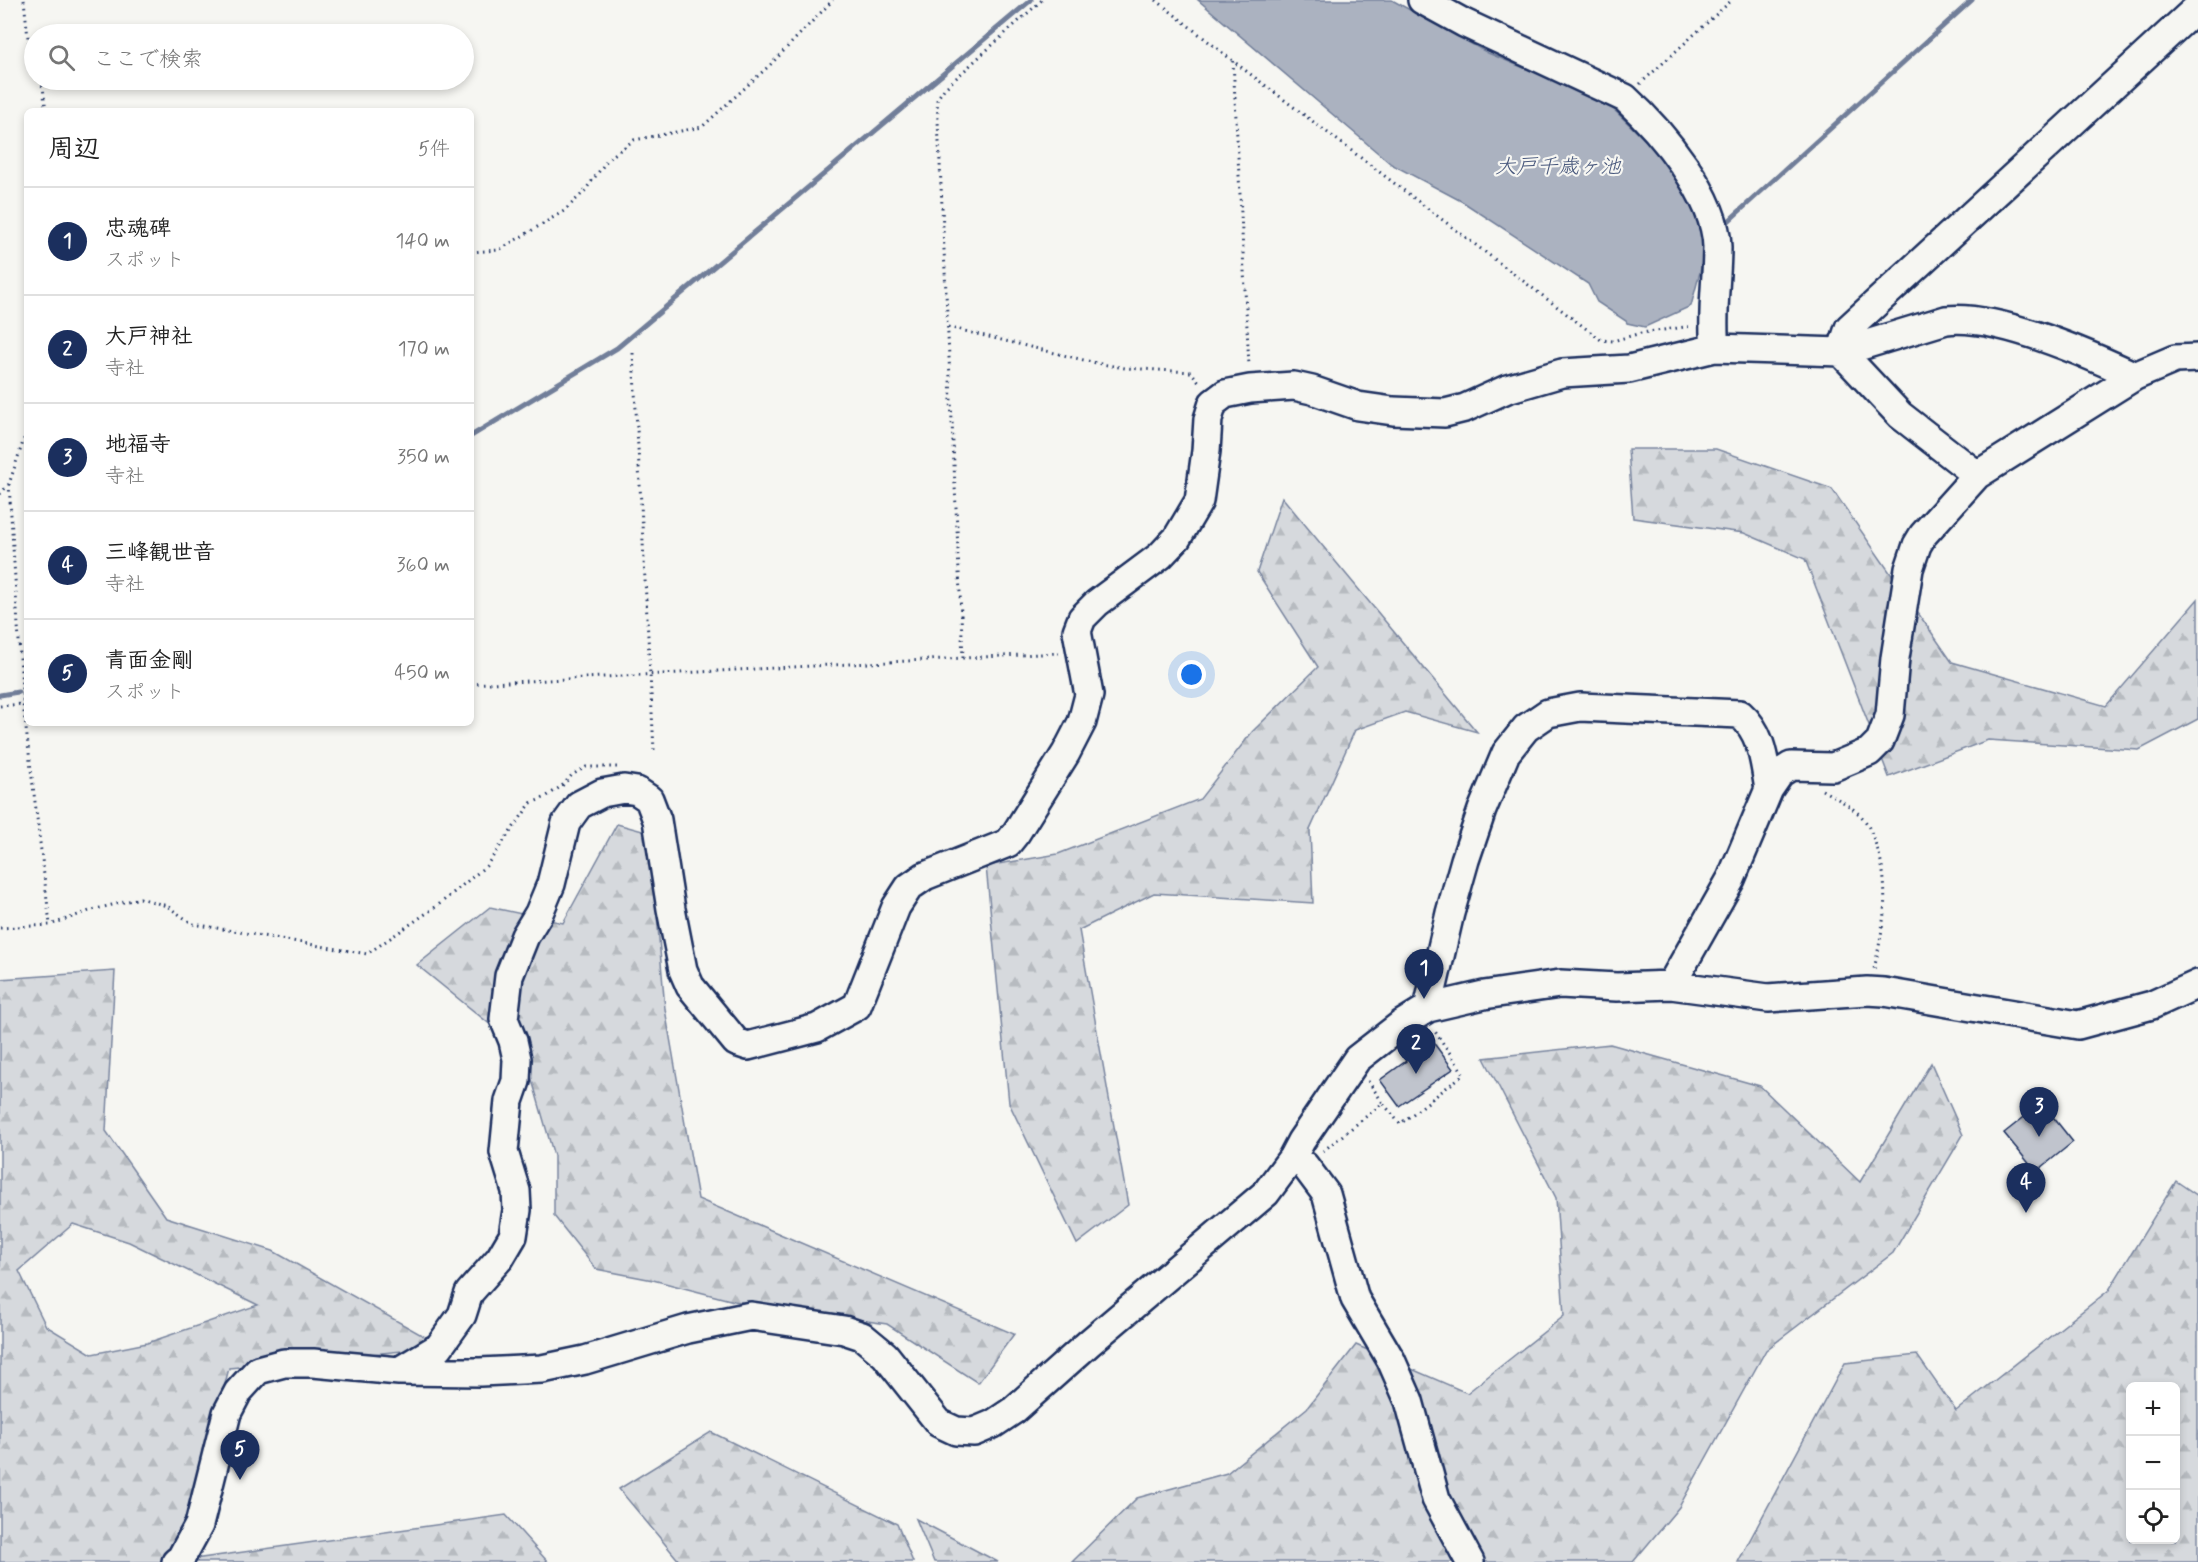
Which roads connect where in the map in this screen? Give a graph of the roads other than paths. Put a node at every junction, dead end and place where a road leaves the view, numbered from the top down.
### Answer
1 (1422, 0) edge
2 (2198, 7) edge
3 (1714, 335) junction
4 (1841, 352) junction
5 (2198, 358) edge
6 (2136, 376) junction
7 (1977, 475) junction
8 (1769, 789) junction
9 (2198, 984) edge
10 (1671, 985) junction
11 (1430, 1018) junction
12 (1298, 1162) junction
13 (399, 1371) junction
14 (176, 1562) edge
15 (1470, 1562) edge

1 - 3 street
2 - 4 street
3 - 4 street
3 - 13 street
4 - 6 street
4 - 7 street
5 - 6 street
6 - 7 street
7 - 8 street
8 - 10 street
8 - 11 street
9 - 10 street
10 - 11 street
11 - 12 street
12 - 13 street
12 - 15 street
13 - 14 street

